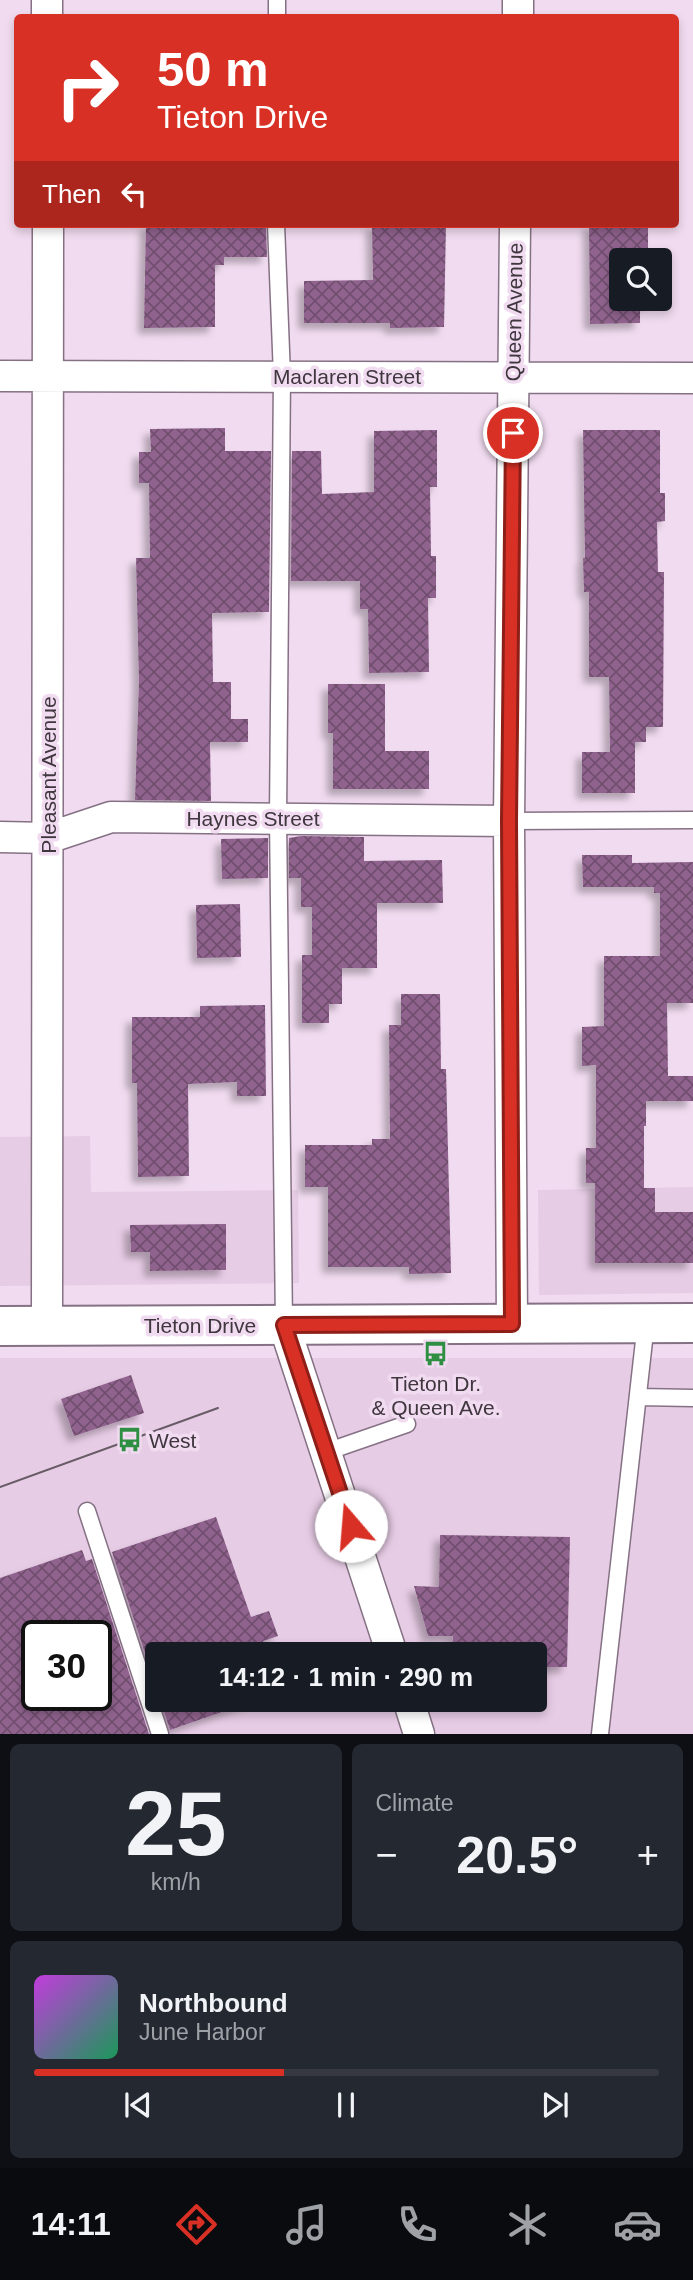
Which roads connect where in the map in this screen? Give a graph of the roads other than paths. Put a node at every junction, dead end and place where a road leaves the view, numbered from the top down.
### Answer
1 (48, 228) edge
2 (276, 228) edge
3 (515, 228) edge
4 (0, 376) edge
5 (49, 376) junction
6 (282, 376) junction
7 (514, 377) junction
8 (693, 378) edge
9 (278, 818) junction
10 (693, 820) edge
11 (509, 821) junction
12 (0, 837) edge
13 (48, 838) junction
14 (512, 1324) junction
15 (646, 1324) junction
16 (693, 1324) edge
17 (284, 1325) junction
18 (0, 1326) edge
19 (47, 1326) junction
20 (638, 1396) junction
21 (693, 1398) edge
22 (407, 1424) dead end
23 (326, 1452) junction
24 (87, 1511) dead end
25 (389, 1642) edge
26 (412, 1712) edge
27 (160, 1734) edge
28 (419, 1734) edge
29 (600, 1734) edge

1 - 5 street, Pleasant Avenue
2 - 6 lane
3 - 7 street, Queen Avenue
4 - 5 street, Maclaren Street
5 - 6 street, Maclaren Street
5 - 13 street, Pleasant Avenue
6 - 7 street, Maclaren Street
6 - 9 lane
7 - 8 street, Maclaren Street
7 - 11 street, Queen Avenue
9 - 11 street, Haynes Street
9 - 13 street, Haynes Street
9 - 17 lane
10 - 11 lane
11 - 14 street, Queen Avenue
12 - 13 street, Haynes Street
13 - 19 street, Pleasant Avenue
14 - 15 main road, Tieton Drive
14 - 17 main road, Tieton Drive
15 - 16 main road, Tieton Drive
15 - 20 lane
17 - 19 main road, Tieton Drive
17 - 23 street
18 - 19 main road, Tieton Drive
20 - 21 lane
20 - 29 lane
22 - 23 lane
23 - 25 street
24 - 27 lane
26 - 28 street

